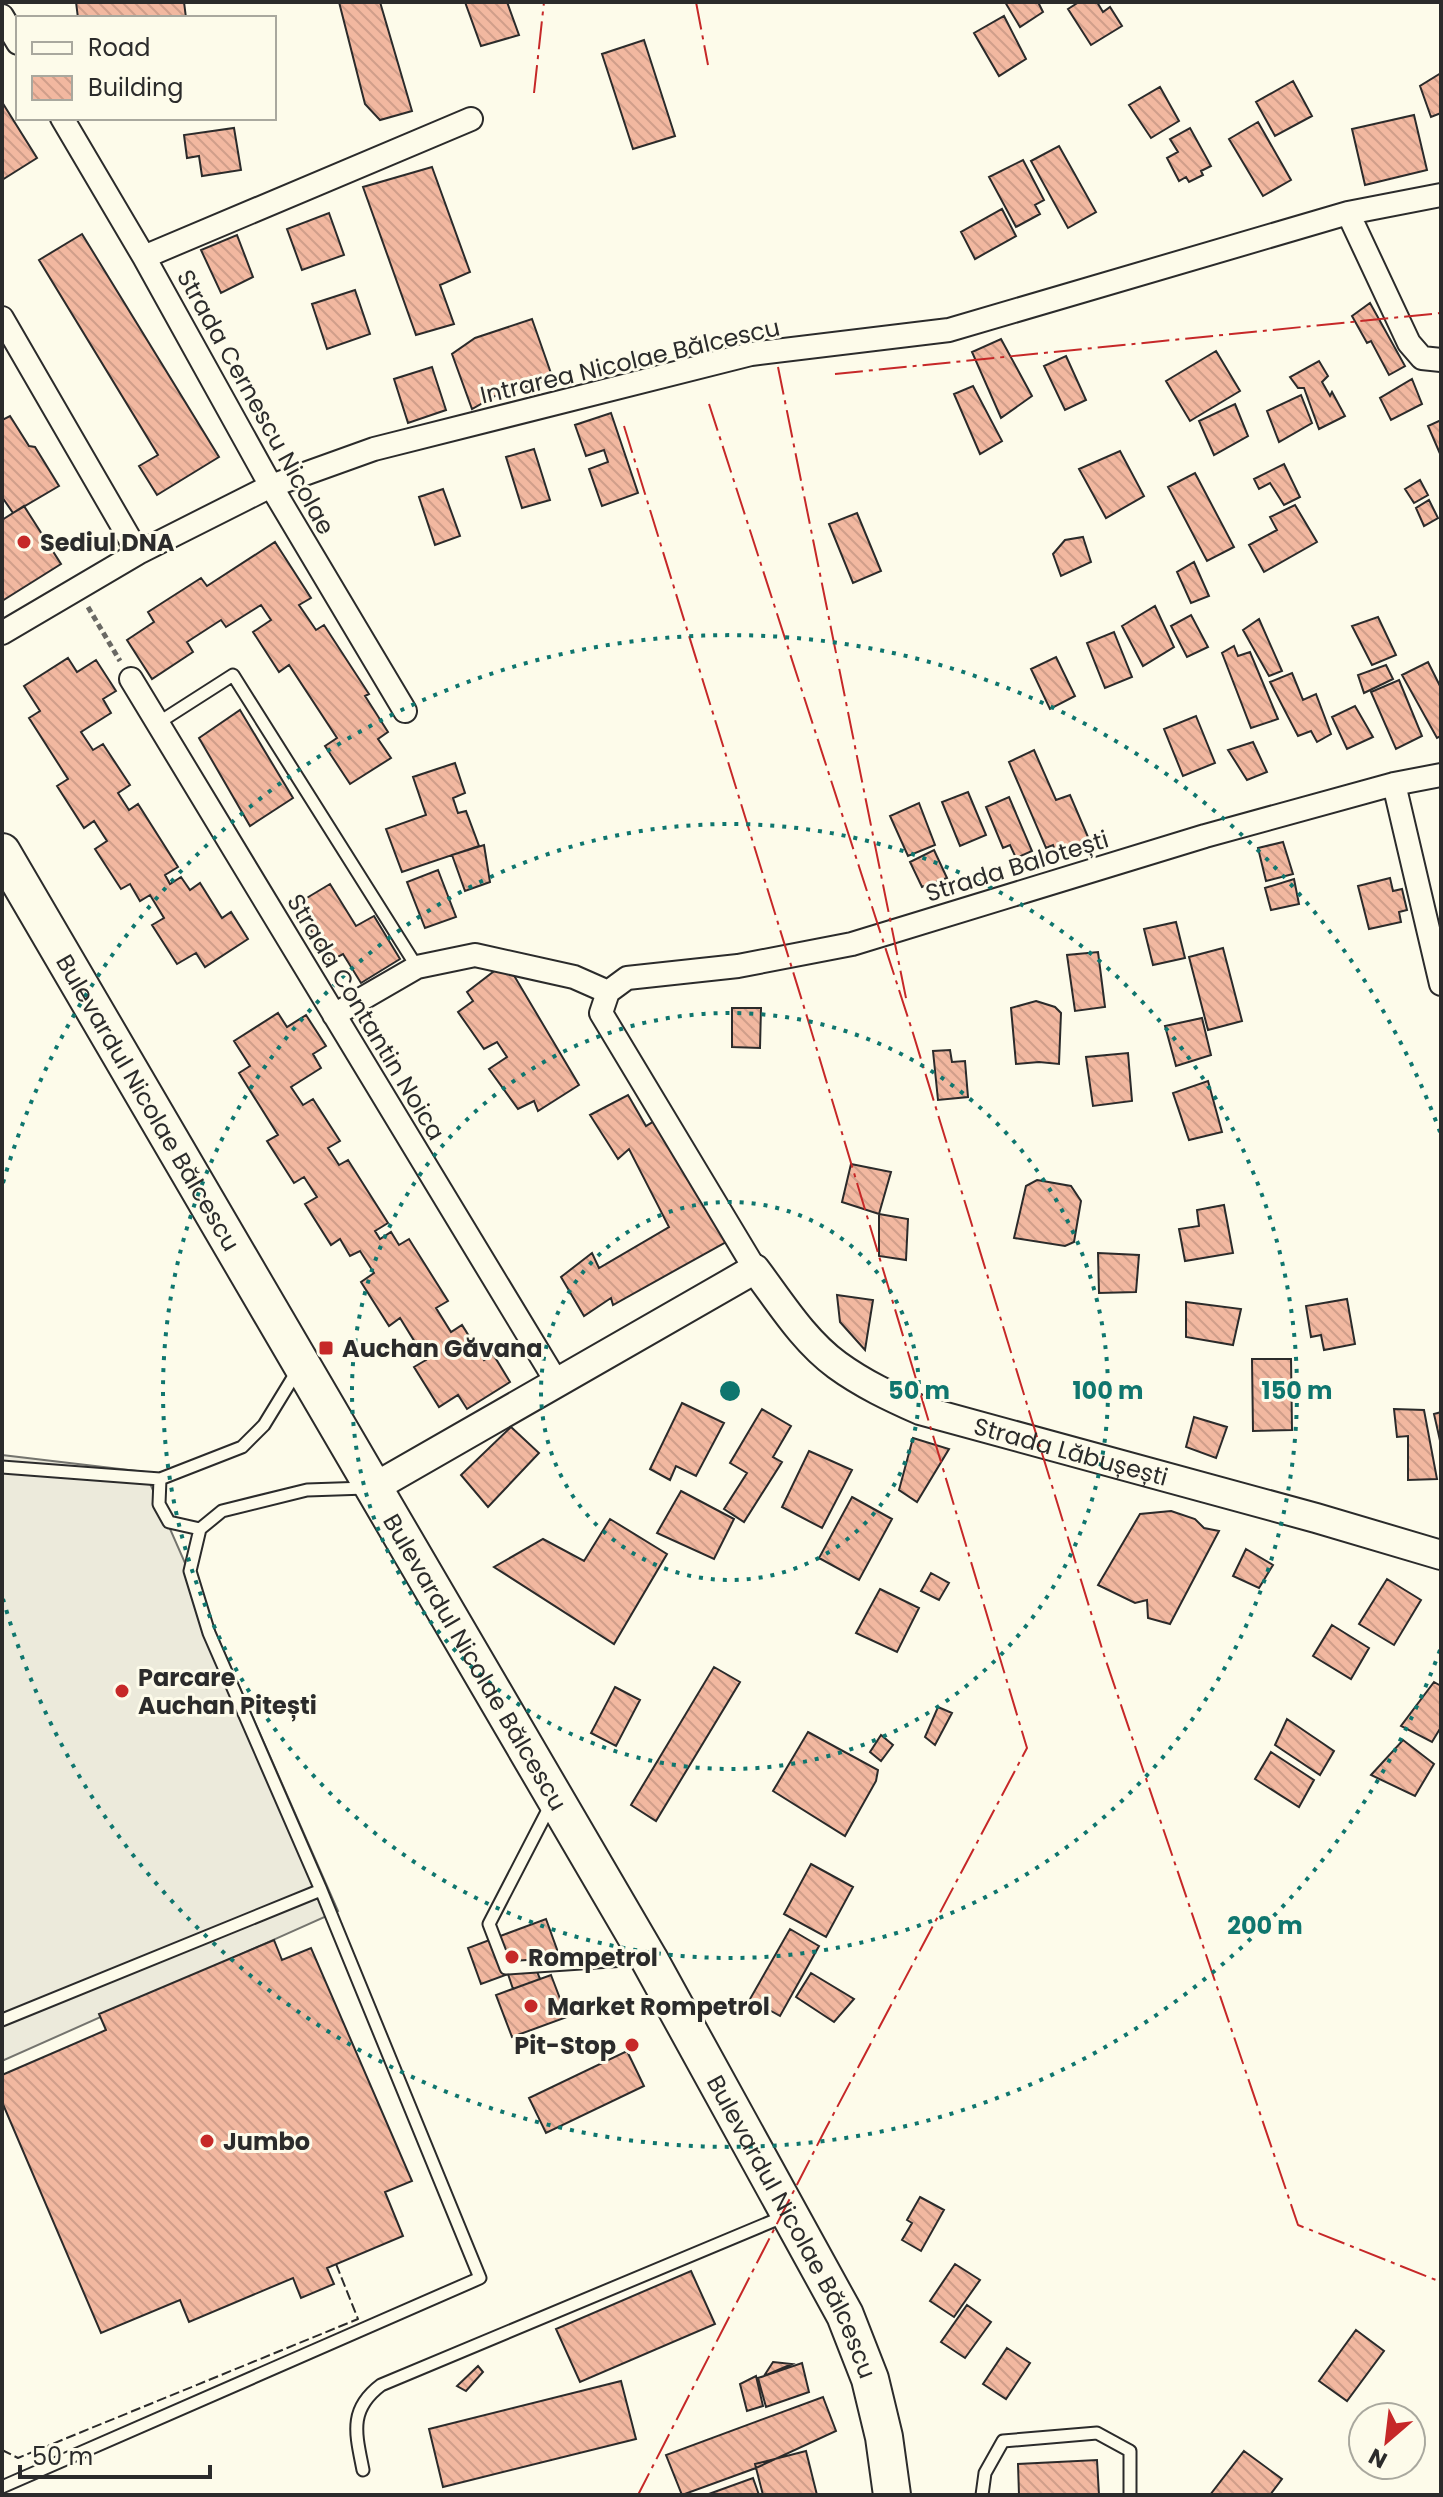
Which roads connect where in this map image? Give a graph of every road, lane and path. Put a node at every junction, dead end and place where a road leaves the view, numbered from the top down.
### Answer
1 (2, 16) edge
2 (16, 40) edge
3 (471, 119) dead end
4 (63, 120) edge
5 (1441, 195) edge
6 (1348, 213) junction
7 (144, 257) junction
8 (2, 318) edge
9 (1441, 360) edge
10 (271, 486) junction
11 (138, 553) junction
12 (78, 589) junction
13 (2, 633) edge
14 (131, 679) joint
15 (405, 711) dead end
16 (158, 723) junction
17 (1441, 775) edge
18 (1394, 784) junction
19 (2, 852) edge
20 (417, 967) junction
21 (1441, 984) edge
22 (608, 992) junction
23 (334, 1015) junction
24 (755, 1269) junction
25 (302, 1364) junction
26 (556, 1381) junction
27 (2, 1467) edge
28 (160, 1479) junction
29 (375, 1487) junction
30 (200, 1529) junction
31 (1441, 1555) edge
32 (554, 1798) junction
33 (321, 1890) junction
34 (649, 1959) junction
35 (2, 2020) edge
36 (790, 2214) junction
37 (363, 2470) dead end
38 (2, 2487) edge
39 (892, 2495) edge
40 (982, 2495) edge
41 (1130, 2495) edge

1 - 2 street
3 - 7 street
4 - 7 street, Strada Cernescu Nicolae
5 - 6 street, Intrarea Nicolae Bălcescu
6 - 9 street
6 - 10 street, Intrarea Nicolae Bălcescu
7 - 10 street, Strada Cernescu Nicolae
8 - 11 street
10 - 11 street, Intrarea Nicolae Bălcescu
10 - 15 street, Strada Cernescu Nicolae
11 - 12 street, Intrarea Nicolae Bălcescu
12 - 13 street, Intrarea Nicolae Bălcescu
12 - 14 path
14 - 16 street, Strada Contantin Noica
16 - 20 lane
16 - 23 street, Strada Contantin Noica
17 - 18 street, Strada Balotești
18 - 21 street
18 - 22 street, Strada Balotești
19 - 25 main road, Bulevardul Nicolae Bălcescu
20 - 22 street
20 - 23 street
22 - 24 street
23 - 26 street, Strada Contantin Noica
24 - 26 street
24 - 31 street, Strada Lăbușești
25 - 28 lane
25 - 29 main road, Bulevardul Nicolae Bălcescu
26 - 29 street
27 - 28 lane
28 - 30 lane
29 - 30 lane
29 - 32 main road, Bulevardul Nicolae Bălcescu
30 - 33 lane
32 - 34 main road, Bulevardul Nicolae Bălcescu
32 - 34 lane
33 - 35 lane
33 - 38 lane
34 - 36 main road, Bulevardul Nicolae Bălcescu
36 - 37 lane
36 - 39 main road, Bulevardul Nicolae Bălcescu
40 - 41 lane

